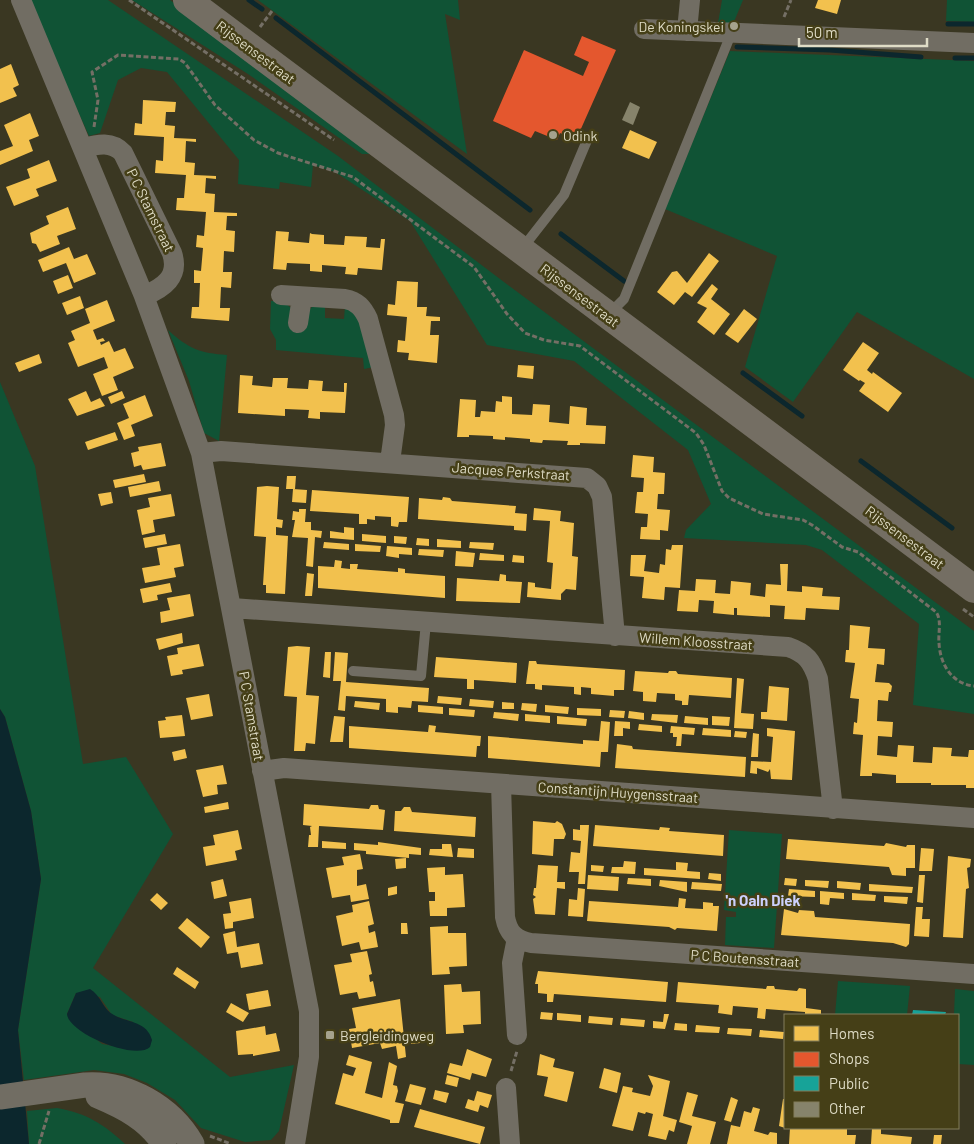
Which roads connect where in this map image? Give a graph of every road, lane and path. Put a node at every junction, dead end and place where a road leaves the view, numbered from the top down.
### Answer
1 (21, 0) edge
2 (129, 0) edge
3 (186, 0) edge
4 (690, 0) edge
5 (644, 30) dead end
6 (687, 31) junction
7 (731, 34) junction
8 (974, 43) edge
9 (588, 138) dead end
10 (337, 142) dead end
11 (88, 146) junction
12 (521, 250) junction
13 (281, 295) dead end
14 (144, 296) junction
15 (302, 297) junction
16 (607, 316) junction
17 (298, 323) dead end
18 (201, 453) junction
19 (390, 462) junction
20 (974, 589) edge
21 (232, 608) junction
22 (426, 622) junction
23 (615, 636) junction
24 (353, 671) dead end
25 (974, 686) edge
26 (262, 771) junction
27 (501, 784) junction
28 (833, 809) junction
29 (974, 818) edge
30 (517, 938) junction
31 (974, 974) edge
32 (517, 1036) joint
33 (506, 1088) joint
34 (57, 1096) junction
35 (0, 1097) edge
36 (39, 1144) edge
37 (164, 1144) edge
38 (192, 1144) edge
39 (294, 1144) edge
40 (510, 1144) edge

1 - 11 street, P C Stamstraat
2 - 10 path, Rijssensestraat
3 - 12 main road, Rijssensestraat
4 - 6 street
5 - 6 street
6 - 7 street
7 - 8 street
7 - 16 lane
9 - 12 lane
11 - 14 street, P C Stamstraat
11 - 14 street, P C Stamstraat
11 - 25 path
12 - 16 main road, Rijssensestraat
13 - 15 street
14 - 18 street, P C Stamstraat
15 - 17 street
15 - 19 street
16 - 20 main road, Rijssensestraat
18 - 19 street, Jacques Perkstraat
18 - 21 street, P C Stamstraat
19 - 23 street, Jacques Perkstraat
21 - 22 street, Willem Kloosstraat
21 - 26 street, P C Stamstraat
22 - 23 street, Willem Kloosstraat
22 - 24 lane
23 - 28 street, Willem Kloosstraat
26 - 27 street, Constantijn Huygensstraat
26 - 39 street, P C Stamstraat
27 - 28 street, Constantijn Huygensstraat
27 - 30 street
28 - 29 street, Constantijn Huygensstraat
30 - 31 street, P C Boutensstraat
30 - 32 street
32 - 33 path
33 - 40 street
34 - 35 street
34 - 36 path
34 - 37 street
34 - 38 street

